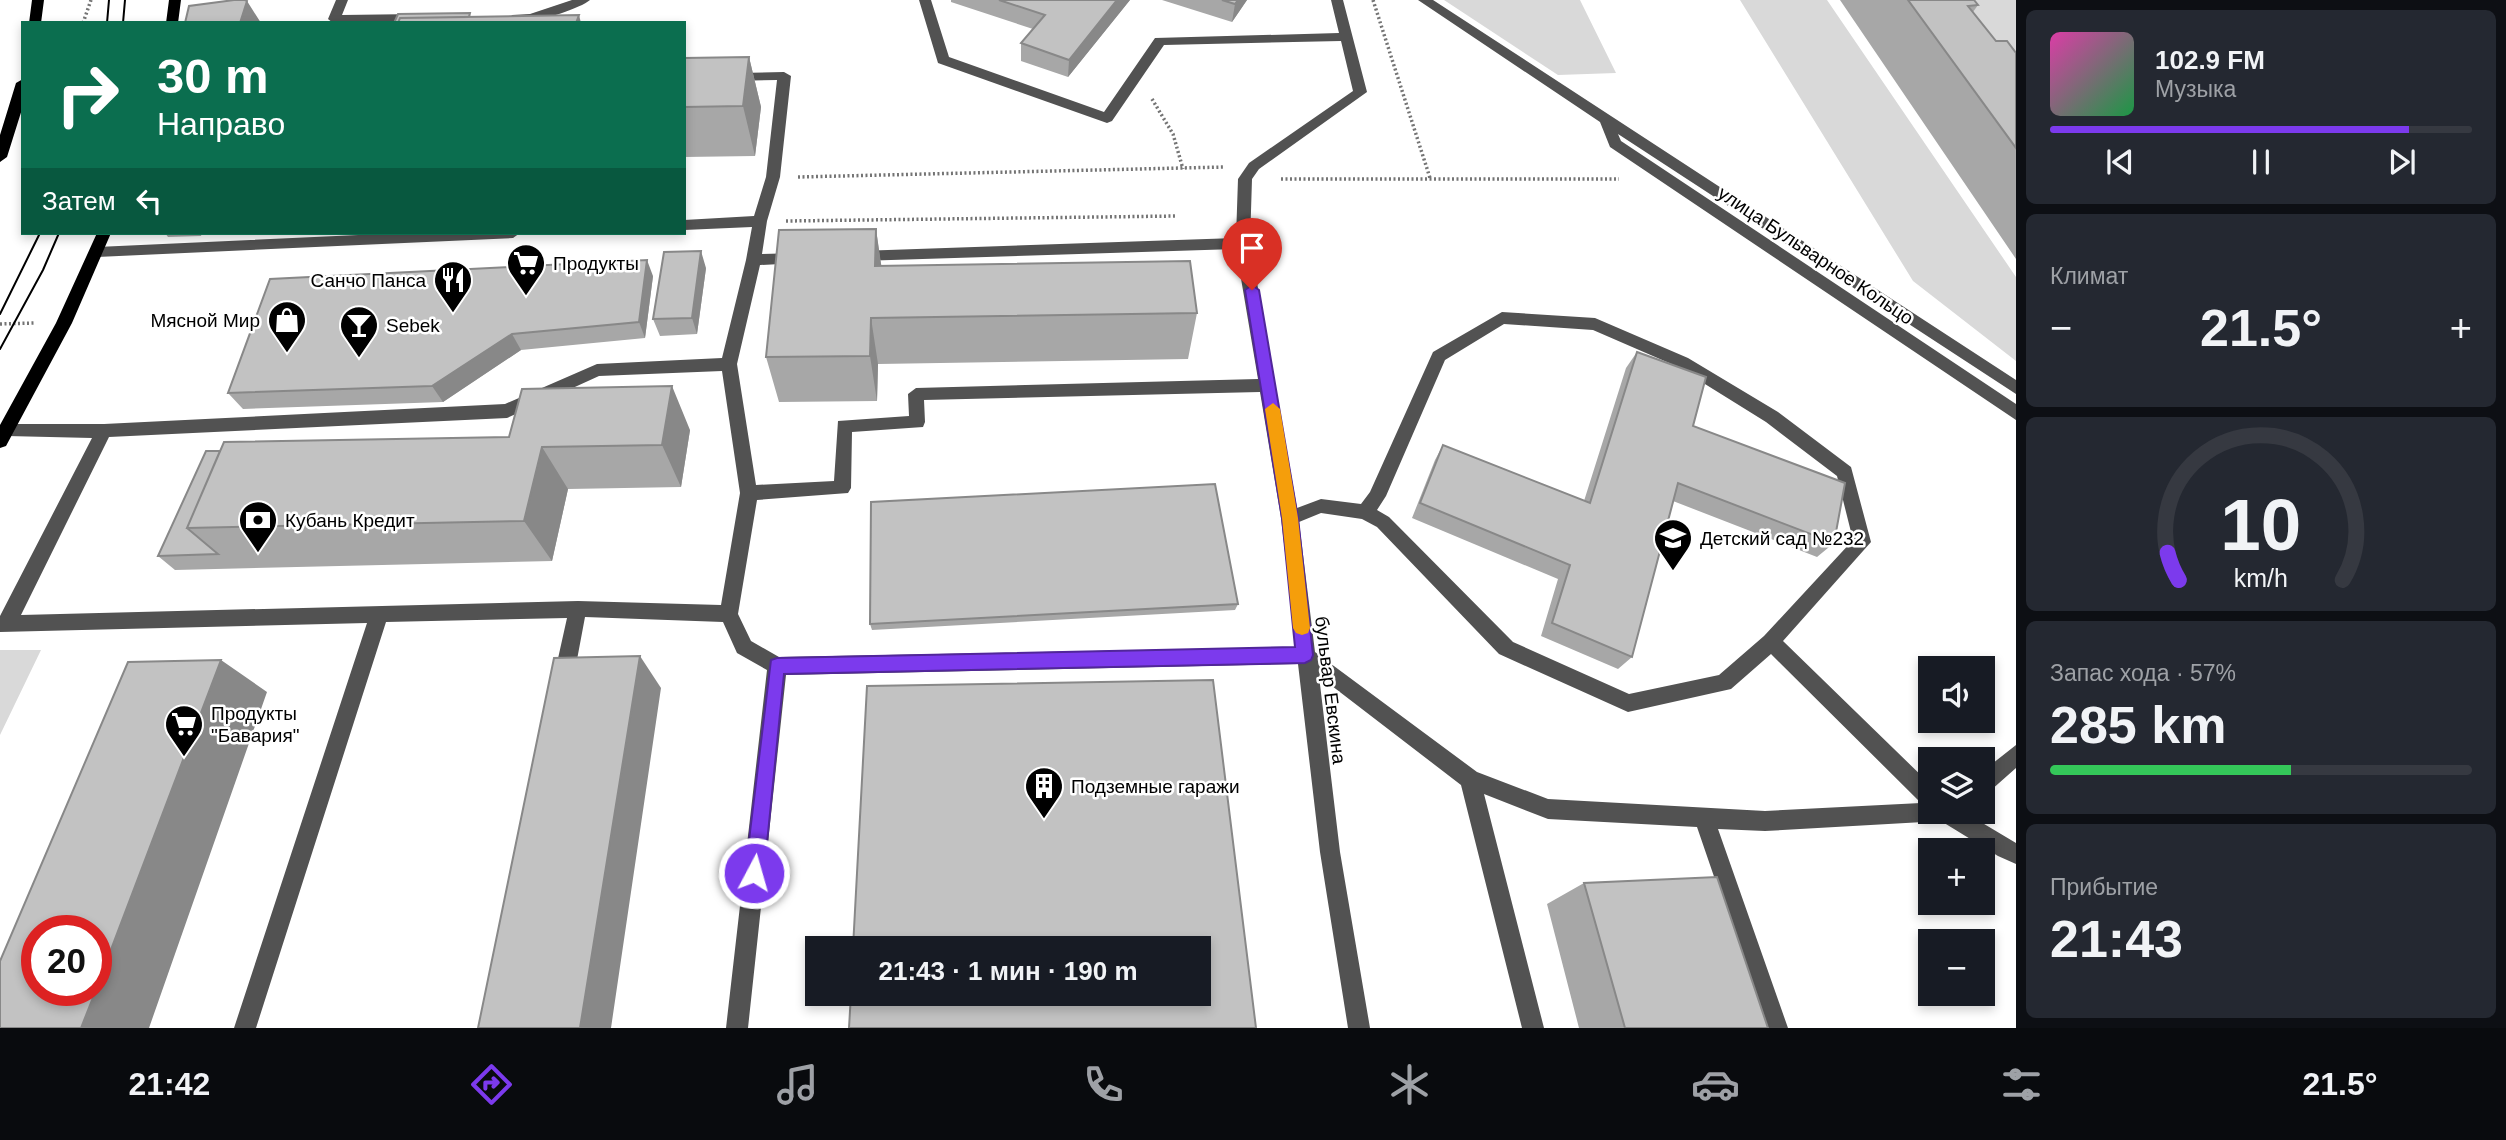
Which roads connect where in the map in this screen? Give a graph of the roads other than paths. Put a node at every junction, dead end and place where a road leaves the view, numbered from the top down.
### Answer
1 (38, 0) edge
2 (175, 0) edge
3 (342, 0) edge
4 (584, 0) edge
5 (925, 0) edge
6 (1336, 0) edge
7 (1424, 0) edge
8 (568, 4) edge
9 (426, 18) edge
10 (505, 18) edge
11 (531, 20) edge
12 (35, 21) edge
13 (172, 21) edge
14 (1347, 37) junction
15 (686, 78) edge
16 (21, 89) edge
17 (1606, 119) junction
18 (0, 157) edge
19 (760, 221) junction
20 (686, 225) edge
21 (103, 235) edge
22 (469, 235) edge
23 (1243, 243) junction
24 (97, 252) junction
25 (838, 257) edge
26 (810, 258) edge
27 (754, 260) junction
28 (729, 364) junction
29 (1269, 385) junction
30 (2016, 388) edge
31 (2016, 414) edge
32 (104, 431) junction
33 (4, 435) edge
34 (749, 493) junction
35 (1365, 512) junction
36 (1290, 518) junction
37 (578, 609) junction
38 (729, 614) junction
39 (379, 615) junction
40 (4, 624) edge
41 (1771, 642) junction
42 (1305, 655) junction
43 (777, 666) junction
44 (558, 703) edge
45 (2016, 755) edge
46 (1995, 773) edge
47 (1470, 779) junction
48 (1918, 786) edge
49 (1918, 813) edge
50 (1703, 818) junction
51 (1964, 824) edge
52 (2016, 854) edge
53 (245, 1028) edge
54 (737, 1028) edge
55 (1359, 1028) edge
56 (1533, 1028) edge
57 (1777, 1028) edge

1 - 12 main road
2 - 13 main road
3 - 9 street
4 - 8 street
5 - 14 street
6 - 14 street
7 - 17 street, улица Бульварное Кольцо
8 - 11 street
10 - 11 street
14 - 23 street, бульвар Евскина
15 - 19 street
16 - 18 main road
17 - 30 street, улица Бульварное Кольцо
17 - 31 street, улица Бульварное Кольцо
19 - 20 street
19 - 27 street
21 - 24 main road
22 - 24 street
23 - 25 street
23 - 29 street, бульвар Евскина
24 - 33 main road
26 - 27 street
27 - 28 street
28 - 32 street
28 - 34 street
29 - 34 street
29 - 36 street, бульвар Евскина
32 - 33 street
32 - 40 street
34 - 38 street
35 - 36 street
35 - 41 street
35 - 41 street
36 - 42 street, бульвар Евскина
37 - 38 street
37 - 39 street
37 - 44 street
38 - 43 street
39 - 40 street
39 - 53 street
41 - 48 street
42 - 43 street
42 - 47 street
42 - 55 street, бульвар Евскина
43 - 54 street
45 - 46 street
47 - 50 street
47 - 56 street
49 - 50 street
50 - 57 street
51 - 52 street

